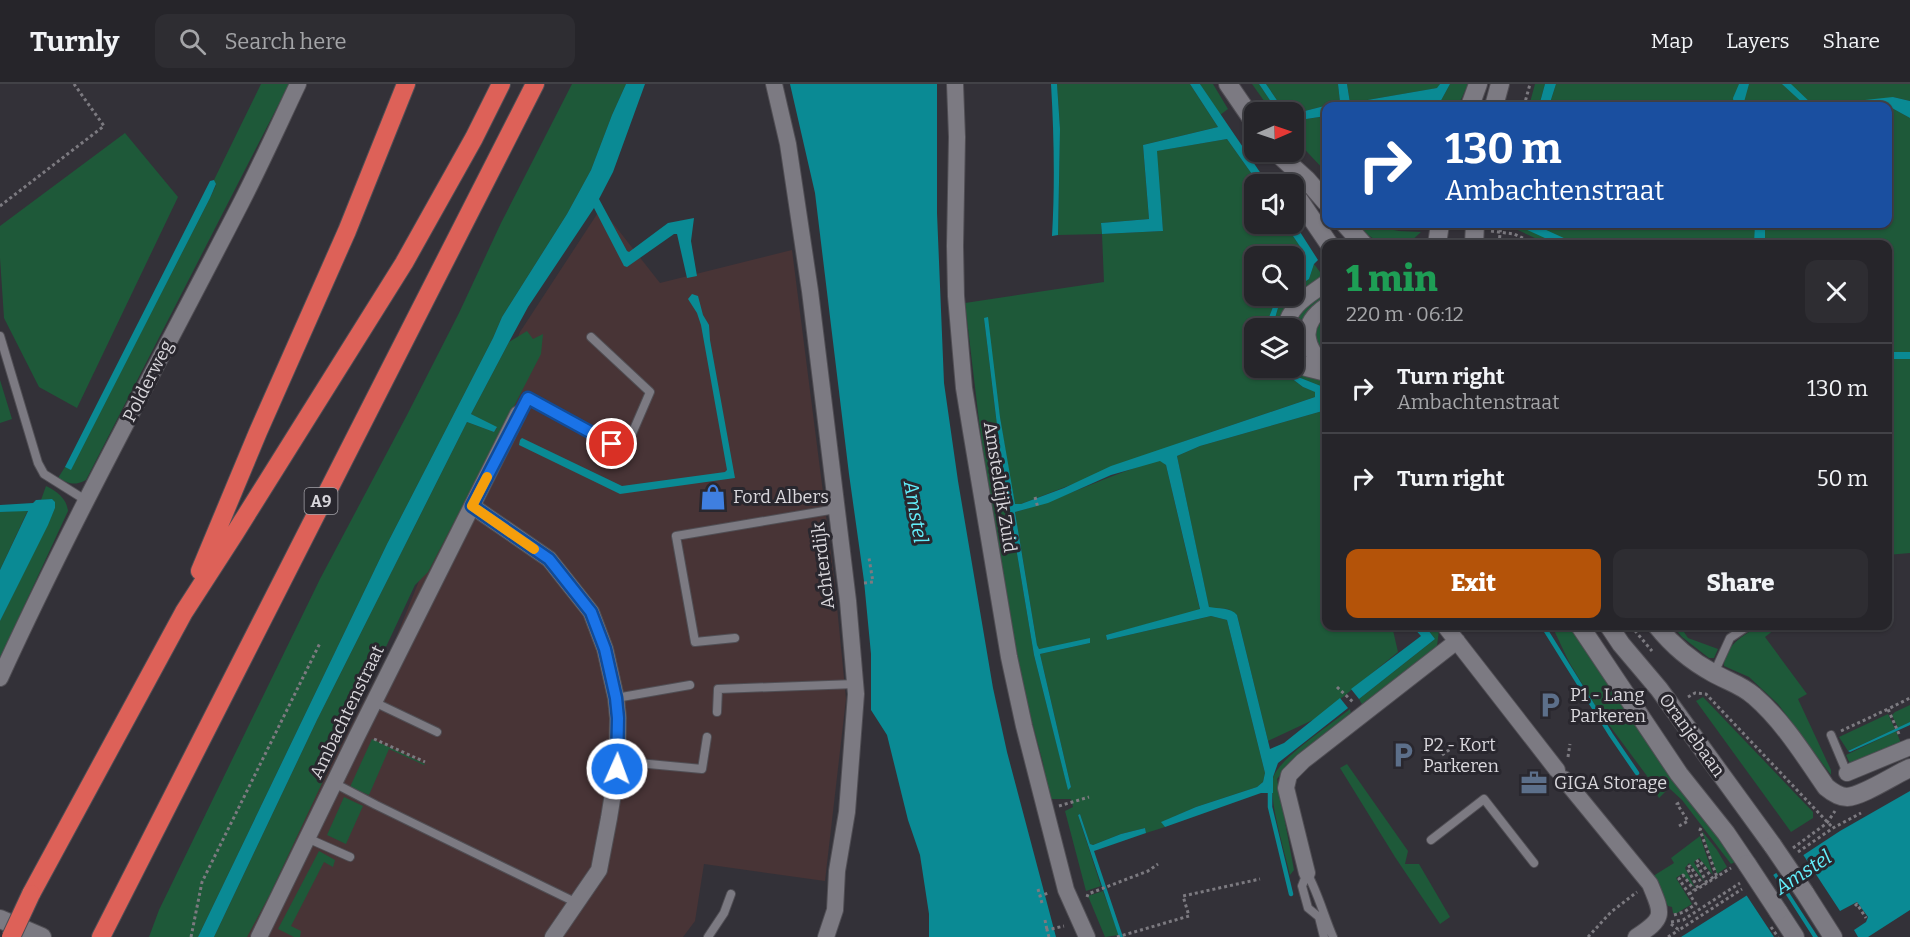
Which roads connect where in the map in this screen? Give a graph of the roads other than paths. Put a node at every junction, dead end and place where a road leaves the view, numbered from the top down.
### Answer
1 (298, 84) edge
2 (406, 84) edge
3 (501, 84) edge
4 (535, 84) edge
5 (774, 84) edge
6 (955, 84) edge
7 (1227, 84) edge
8 (1478, 84) edge
9 (1500, 84) edge
10 (1471, 102) edge
11 (1495, 102) edge
12 (1244, 108) edge
13 (1286, 162) edge
14 (1322, 197) edge
15 (1304, 207) edge
16 (1349, 228) edge
17 (1326, 240) edge
18 (1359, 240) edge
19 (1322, 286) edge
20 (1322, 310) edge
21 (1289, 318) edge
22 (0, 336) edge
23 (591, 337) dead end
24 (1322, 364) edge
25 (1304, 366) edge
26 (1322, 372) edge
27 (518, 414) joint
28 (87, 501) junction
29 (472, 506) junction
30 (836, 509) junction
31 (184, 612) junction
32 (1448, 630) edge
33 (1583, 630) edge
34 (1612, 630) edge
35 (1660, 630) edge
36 (1742, 630) edge
37 (735, 638) dead end
38 (1457, 641) junction
39 (1714, 673) junction
40 (0, 678) edge
41 (855, 684) junction
42 (690, 685) dead end
43 (616, 698) junction
44 (374, 702) junction
45 (717, 712) dead end
46 (437, 732) dead end
47 (1831, 735) road end
48 (707, 737) dead end
49 (1905, 741) edge
50 (617, 761) junction
51 (1910, 768) edge
52 (1847, 773) joint
53 (334, 783) junction
54 (307, 838) junction
55 (1431, 840) dead end
56 (350, 856) dead end
57 (1534, 863) dead end
58 (1307, 873) junction
59 (731, 894) dead end
60 (577, 903) junction
61 (0, 919) edge
62 (11, 937) edge
63 (42, 937) edge
64 (100, 937) edge
65 (259, 937) edge
66 (553, 937) edge
67 (708, 937) edge
68 (826, 937) edge
69 (1088, 937) edge
70 (1324, 937) edge
71 (1333, 937) edge
72 (1636, 937) edge
73 (1795, 937) edge
74 (1833, 937) edge

1 - 28 street, Polderweg
2 - 31 highway
3 - 31 highway
4 - 64 highway, A9
5 - 30 street, Achterdijk
6 - 69 street, Amsteldijk Zuid
7 - 12 main road
8 - 10 main road
9 - 11 main road
13 - 14 main road
15 - 17 main road
16 - 18 main road
19 - 21 street
20 - 24 street
22 - 28 lane
23 - 27 lane
25 - 26 street
27 - 29 street, Ambachtenstraat
28 - 40 street, Polderweg
29 - 43 street
29 - 44 street, Ambachtenstraat
30 - 37 lane
30 - 41 street, Achterdijk
31 - 62 highway, bridge
32 - 38 street
33 - 73 main road, Oranjebaan, bridge
34 - 74 main road, Oranjebaan, bridge
35 - 39 main road
36 - 39 lane
38 - 58 street
38 - 72 street
39 - 51 main road
41 - 45 lane
41 - 68 street, Achterdijk
42 - 43 lane
43 - 50 street
44 - 46 lane
44 - 53 street, Ambachtenstraat
47 - 52 lane
48 - 50 lane
49 - 52 street
50 - 60 street
53 - 54 street, Ambachtenstraat
53 - 60 lane
54 - 56 lane
54 - 65 street, Ambachtenstraat
55 - 57 lane
58 - 70 lane
58 - 71 lane
59 - 67 lane
60 - 66 street
61 - 63 main road

